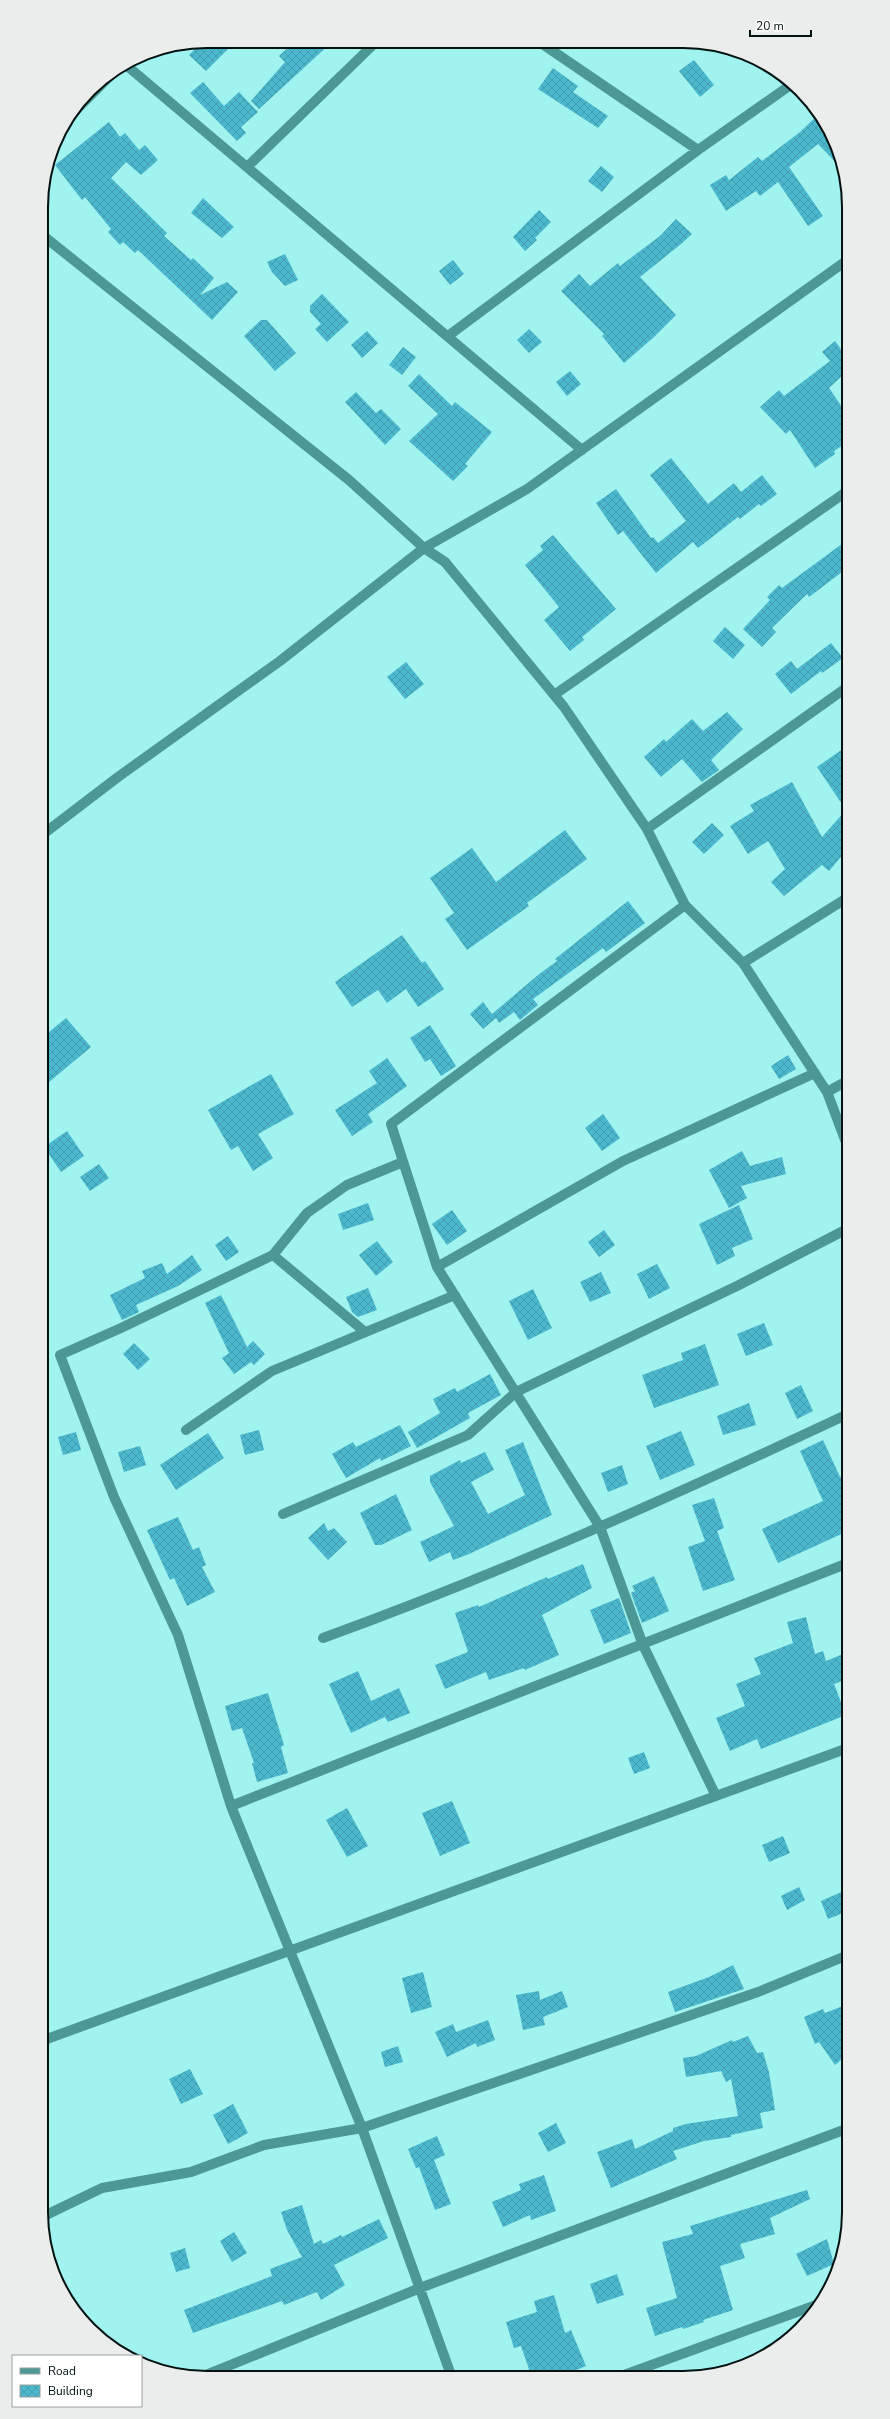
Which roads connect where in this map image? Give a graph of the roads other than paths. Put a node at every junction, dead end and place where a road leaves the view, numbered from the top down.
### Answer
1 (370, 48) edge
2 (548, 48) edge
3 (129, 68) edge
4 (788, 87) edge
5 (698, 150) junction
6 (248, 166) junction
7 (48, 240) edge
8 (842, 264) edge
9 (448, 336) junction
10 (582, 450) junction
11 (842, 495) edge
12 (424, 548) junction
13 (842, 691) edge
14 (554, 695) junction
15 (647, 829) junction
16 (48, 830) edge
17 (842, 901) edge
18 (685, 905) junction
19 (743, 963) junction
20 (815, 1073) junction
21 (842, 1084) edge
22 (827, 1092) junction
23 (842, 1132) edge
24 (403, 1162) junction
25 (842, 1233) edge
26 (273, 1255) junction
27 (437, 1267) junction
28 (455, 1295) junction
29 (365, 1332) junction
30 (516, 1392) junction
31 (842, 1417) edge
32 (186, 1430) dead end
33 (283, 1514) dead end
34 (600, 1527) junction
35 (842, 1565) edge
36 (323, 1638) dead end
37 (643, 1645) junction
38 (842, 1750) edge
39 (716, 1796) junction
40 (231, 1806) junction
41 (290, 1952) junction
42 (842, 1957) edge
43 (48, 2039) edge
44 (362, 2128) junction
45 (842, 2130) edge
46 (48, 2214) edge
47 (420, 2288) junction
48 (810, 2307) edge
49 (216, 2371) edge
50 (450, 2371) edge
51 (635, 2371) edge

1 - 6 street
2 - 5 street
3 - 6 street
4 - 5 street
5 - 9 street
6 - 9 street
7 - 12 street
8 - 10 street
9 - 10 street
10 - 12 street
11 - 14 street
12 - 14 street
12 - 16 street
13 - 15 street
14 - 15 street
15 - 18 street
17 - 19 street
18 - 19 street
18 - 24 street
19 - 20 street
20 - 22 street
20 - 27 street
21 - 22 street
22 - 23 street
24 - 26 street
24 - 27 street
25 - 30 street
26 - 29 street
26 - 40 street
27 - 28 street
28 - 29 street
28 - 30 street
29 - 32 street
30 - 33 street
30 - 34 street
31 - 34 street
34 - 36 street
34 - 37 street
35 - 37 street
37 - 39 street
37 - 40 street
38 - 39 street
39 - 41 street
40 - 41 street
41 - 43 street
41 - 44 street
42 - 44 street
44 - 46 street
44 - 47 street
45 - 47 street
47 - 49 street
47 - 50 street
48 - 51 street

